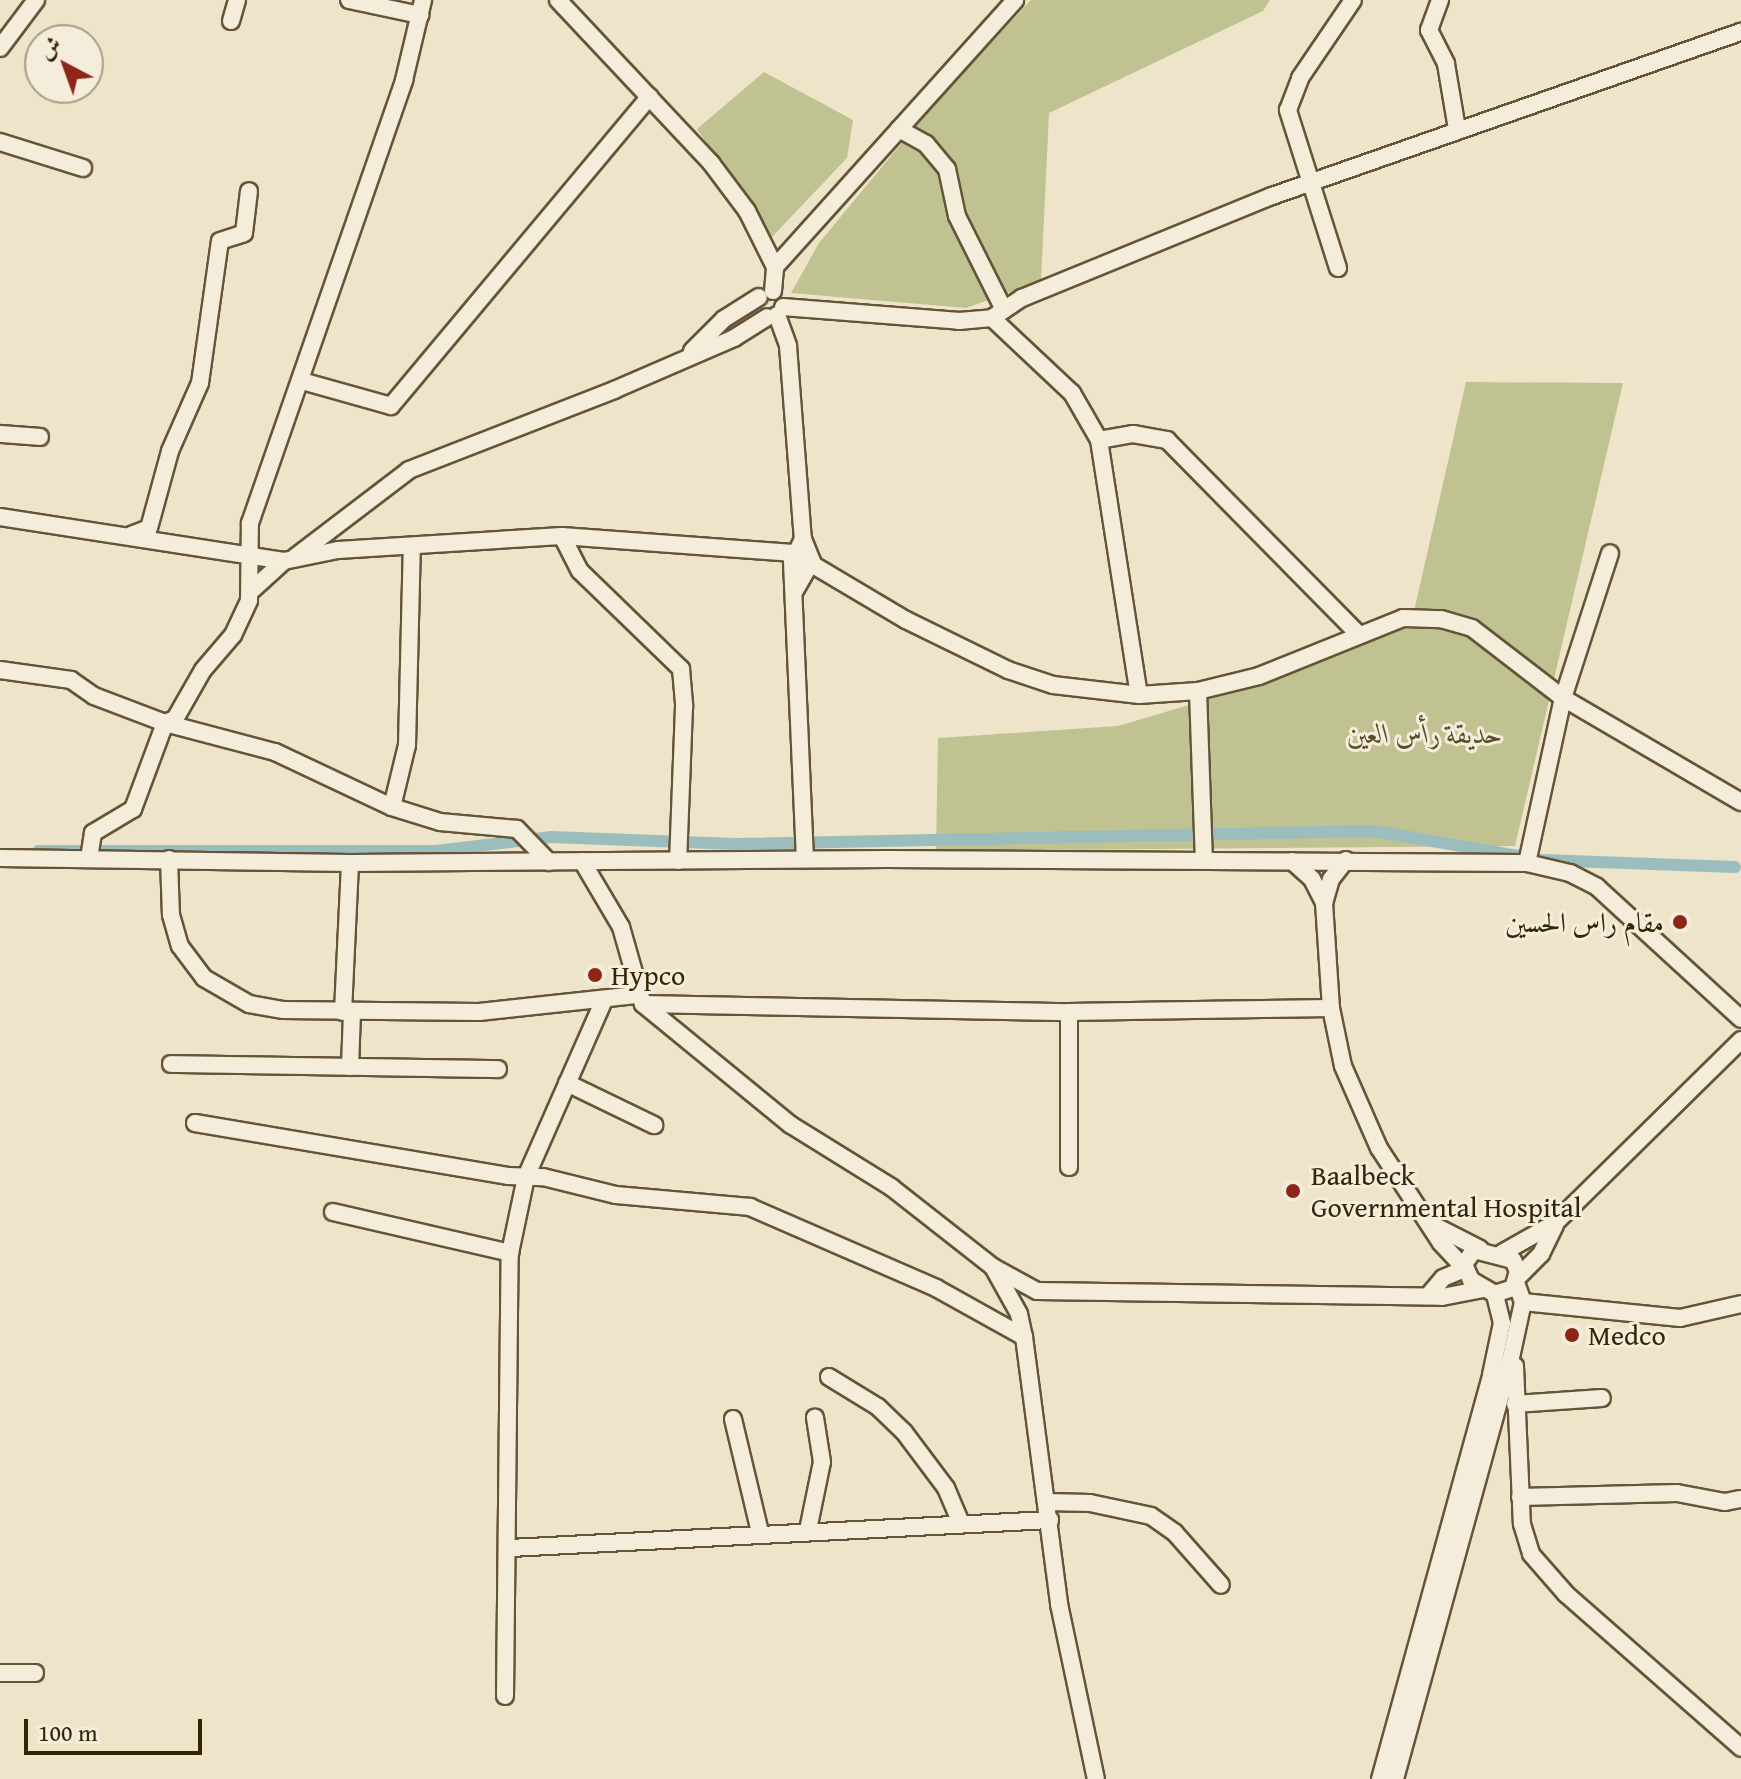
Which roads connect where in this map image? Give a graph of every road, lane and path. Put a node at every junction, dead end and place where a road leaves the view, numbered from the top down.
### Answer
1 (36, 0) edge
2 (237, 0) edge
3 (349, 0) edge
4 (558, 0) edge
5 (1015, 0) edge
6 (1353, 0) edge
7 (1440, 0) edge
8 (421, 8) edge
9 (231, 21) dead end
10 (1741, 32) edge
11 (0, 48) edge
12 (649, 97) junction
13 (899, 129) junction
14 (1457, 129) junction
15 (0, 142) edge
16 (83, 168) dead end
17 (1307, 183) junction
18 (249, 191) dead end
19 (775, 267) junction
20 (1338, 268) dead end
21 (766, 294) junction
22 (776, 313) junction
23 (998, 314) junction
24 (688, 355) junction
25 (302, 381) junction
26 (0, 434) edge
27 (40, 437) dead end
28 (1099, 440) junction
29 (0, 517) edge
30 (129, 536) junction
31 (562, 536) junction
32 (588, 536) junction
33 (412, 547) junction
34 (792, 552) junction
35 (1610, 553) dead end
36 (248, 554) junction
37 (287, 561) junction
38 (815, 568) junction
39 (580, 571) junction
40 (251, 591) junction
41 (795, 591) junction
42 (1359, 635) junction
43 (0, 670) edge
44 (1198, 691) junction
45 (1139, 695) junction
46 (1563, 698) junction
47 (165, 723) junction
48 (1741, 802) edge
49 (392, 807) junction
50 (678, 845) junction
51 (804, 851) junction
52 (89, 855) junction
53 (1204, 855) junction
54 (0, 858) edge
55 (169, 859) junction
56 (1346, 860) junction
57 (582, 861) junction
58 (1292, 861) junction
59 (549, 862) junction
60 (350, 863) junction
61 (1527, 863) junction
62 (1324, 903) junction
63 (639, 999) junction
64 (604, 1000) junction
65 (1331, 1008) junction
66 (347, 1012) junction
67 (1069, 1012) junction
68 (1741, 1019) edge
69 (1741, 1040) edge
70 (171, 1064) dead end
71 (350, 1067) junction
72 (498, 1069) dead end
73 (567, 1083) junction
74 (195, 1123) dead end
75 (654, 1125) dead end
76 (1069, 1167) dead end
77 (526, 1177) junction
78 (333, 1212) dead end
79 (1555, 1223) junction
80 (1429, 1224) junction
81 (1441, 1243) junction
82 (1480, 1249) junction
83 (510, 1253) junction
84 (1502, 1253) junction
85 (993, 1267) junction
86 (1464, 1268) junction
87 (1517, 1280) junction
88 (1433, 1290) junction
89 (1037, 1291) junction
90 (1489, 1291) junction
91 (1523, 1302) junction
92 (1741, 1304) edge
93 (1019, 1314) junction
94 (1024, 1337) junction
95 (1502, 1361) junction
96 (829, 1377) dead end
97 (1602, 1398) dead end
98 (1515, 1404) junction
99 (815, 1418) dead end
100 (733, 1419) dead end
101 (1520, 1497) junction
102 (1741, 1499) edge
103 (1046, 1502) junction
104 (1050, 1520) junction
105 (961, 1524) junction
106 (808, 1530) junction
107 (1457, 1530) junction
108 (760, 1532) junction
109 (510, 1548) junction
110 (1221, 1585) dead end
111 (0, 1673) edge
112 (35, 1673) dead end
113 (505, 1696) dead end
114 (1741, 1748) edge
115 (1096, 1779) edge
116 (1380, 1779) edge
117 (1395, 1779) edge

1 - 11 street
2 - 9 street
3 - 8 street
4 - 12 street
5 - 13 street
6 - 17 street
7 - 14 street
8 - 25 street
10 - 14 street
12 - 19 street
12 - 25 street
13 - 19 street
13 - 23 street
14 - 17 street
15 - 16 street
17 - 20 street
17 - 23 street
18 - 30 street
19 - 21 street
21 - 22 street
21 - 22 street
21 - 24 street
22 - 23 street
22 - 24 street
22 - 34 street
23 - 28 street
24 - 37 street
25 - 36 street
26 - 27 street
28 - 42 street
28 - 45 street
29 - 30 street
30 - 36 street
31 - 32 street
31 - 33 street
31 - 39 street
32 - 34 street
32 - 39 street
33 - 37 street
33 - 49 street
34 - 38 street
34 - 38 street
34 - 41 street
35 - 46 street
36 - 37 street
36 - 40 street
37 - 40 street
38 - 41 street
38 - 45 street
39 - 50 street
40 - 47 street
41 - 51 street
42 - 44 street
42 - 46 street
43 - 47 street
44 - 45 street
44 - 53 street
46 - 48 street
46 - 61 street
47 - 49 street
47 - 52 street
49 - 59 street
50 - 51 street
50 - 57 street
51 - 53 street
52 - 54 street
52 - 55 street
53 - 58 street
55 - 60 street
55 - 66 street
56 - 58 street
56 - 61 street
56 - 62 street
57 - 59 street
57 - 63 street
58 - 62 street
59 - 60 street
60 - 66 street
61 - 68 street
62 - 65 street
63 - 64 street
63 - 67 street
63 - 85 street
64 - 66 street
64 - 73 street
65 - 67 street
65 - 80 street
66 - 71 street
67 - 76 street
69 - 79 street
70 - 71 street
71 - 72 street
73 - 75 street
73 - 77 street
74 - 77 street
77 - 83 street
77 - 94 street
78 - 83 street
79 - 84 street
79 - 87 street
80 - 81 street
80 - 82 street
81 - 86 street
81 - 88 street
82 - 84 street
82 - 86 street
83 - 109 street
84 - 87 street
85 - 89 street
85 - 93 street
86 - 88 street
86 - 90 street
87 - 90 street
87 - 91 street
88 - 89 street
88 - 90 street
89 - 93 street
90 - 95 street
91 - 92 street
91 - 95 street
93 - 94 street
94 - 103 street
95 - 98 street
95 - 107 street
96 - 105 street
97 - 98 street
98 - 101 street
99 - 106 street
100 - 108 street
101 - 102 street
101 - 114 street
103 - 104 street
103 - 110 street
104 - 105 street
104 - 115 street
105 - 106 street
106 - 108 street
107 - 116 street
107 - 117 street
108 - 109 street
109 - 113 street
111 - 112 street

